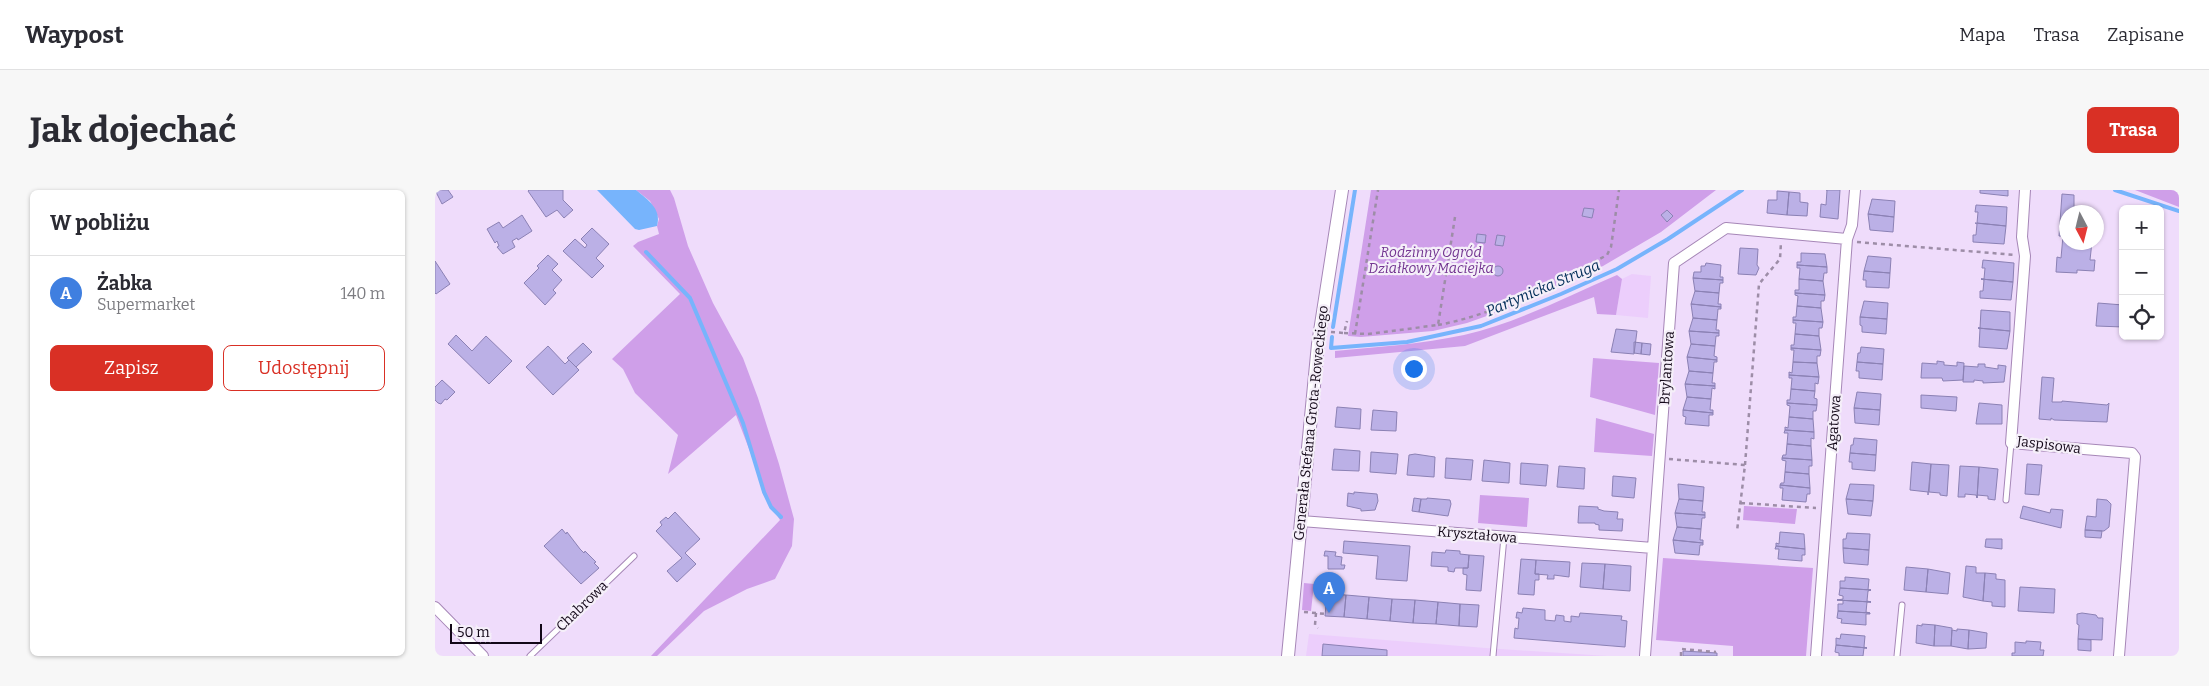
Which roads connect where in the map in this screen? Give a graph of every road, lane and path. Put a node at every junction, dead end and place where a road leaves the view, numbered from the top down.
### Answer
1 (1342, 190) edge
2 (1378, 190) edge
3 (1619, 190) edge
4 (1855, 190) edge
5 (2025, 190) edge
6 (1455, 217) dead end
7 (1772, 240) dead end
8 (1851, 240) junction
9 (2025, 256) junction
10 (1347, 321) dead end
11 (1438, 325) junction
12 (1320, 330) junction
13 (1344, 333) junction
14 (1355, 334) junction
15 (2011, 443) junction
16 (1669, 450) dead end
17 (1664, 459) junction
18 (1745, 465) junction
19 (2007, 500) dead end
20 (1741, 503) junction
21 (1819, 508) dead end
22 (1301, 521) junction
23 (1737, 530) dead end
24 (1504, 538) junction
25 (1653, 548) junction
26 (634, 556) dead end
27 (1902, 605) dead end
28 (435, 607) edge
29 (1300, 612) dead end
30 (1316, 613) junction
31 (1325, 614) dead end
32 (1318, 628) dead end
33 (1716, 652) dead end
34 (483, 656) edge
35 (530, 656) edge
36 (1288, 656) edge
37 (1493, 656) edge
38 (1645, 656) edge
39 (1681, 656) edge
40 (1816, 656) edge
41 (1897, 656) edge
42 (2119, 656) edge

1 - 12 street, Generała Stefana Grota-Roweckiego
2 - 14 path
3 - 11 path
4 - 8 street, Agatowa
5 - 9 street, Jaspisowa
6 - 11 path
7 - 18 path
8 - 9 path
8 - 17 street, Brylantowa
8 - 40 street, Agatowa
9 - 15 street, Jaspisowa
10 - 13 path
11 - 14 path
12 - 13 path
12 - 22 street, Generała Stefana Grota-Roweckiego
13 - 14 path
15 - 19 lane
15 - 42 street, Jaspisowa
16 - 17 path
17 - 18 path
17 - 25 street, Brylantowa
18 - 20 path
20 - 21 path
20 - 23 path
22 - 24 street, Kryształowa
22 - 36 street, Generała Stefana Grota-Roweckiego
24 - 25 street, Kryształowa
24 - 37 lane
25 - 38 street, Brylantowa
26 - 35 lane, Chabrowa
27 - 41 lane
28 - 34 street
29 - 30 path
30 - 31 path
30 - 32 path
33 - 39 path

